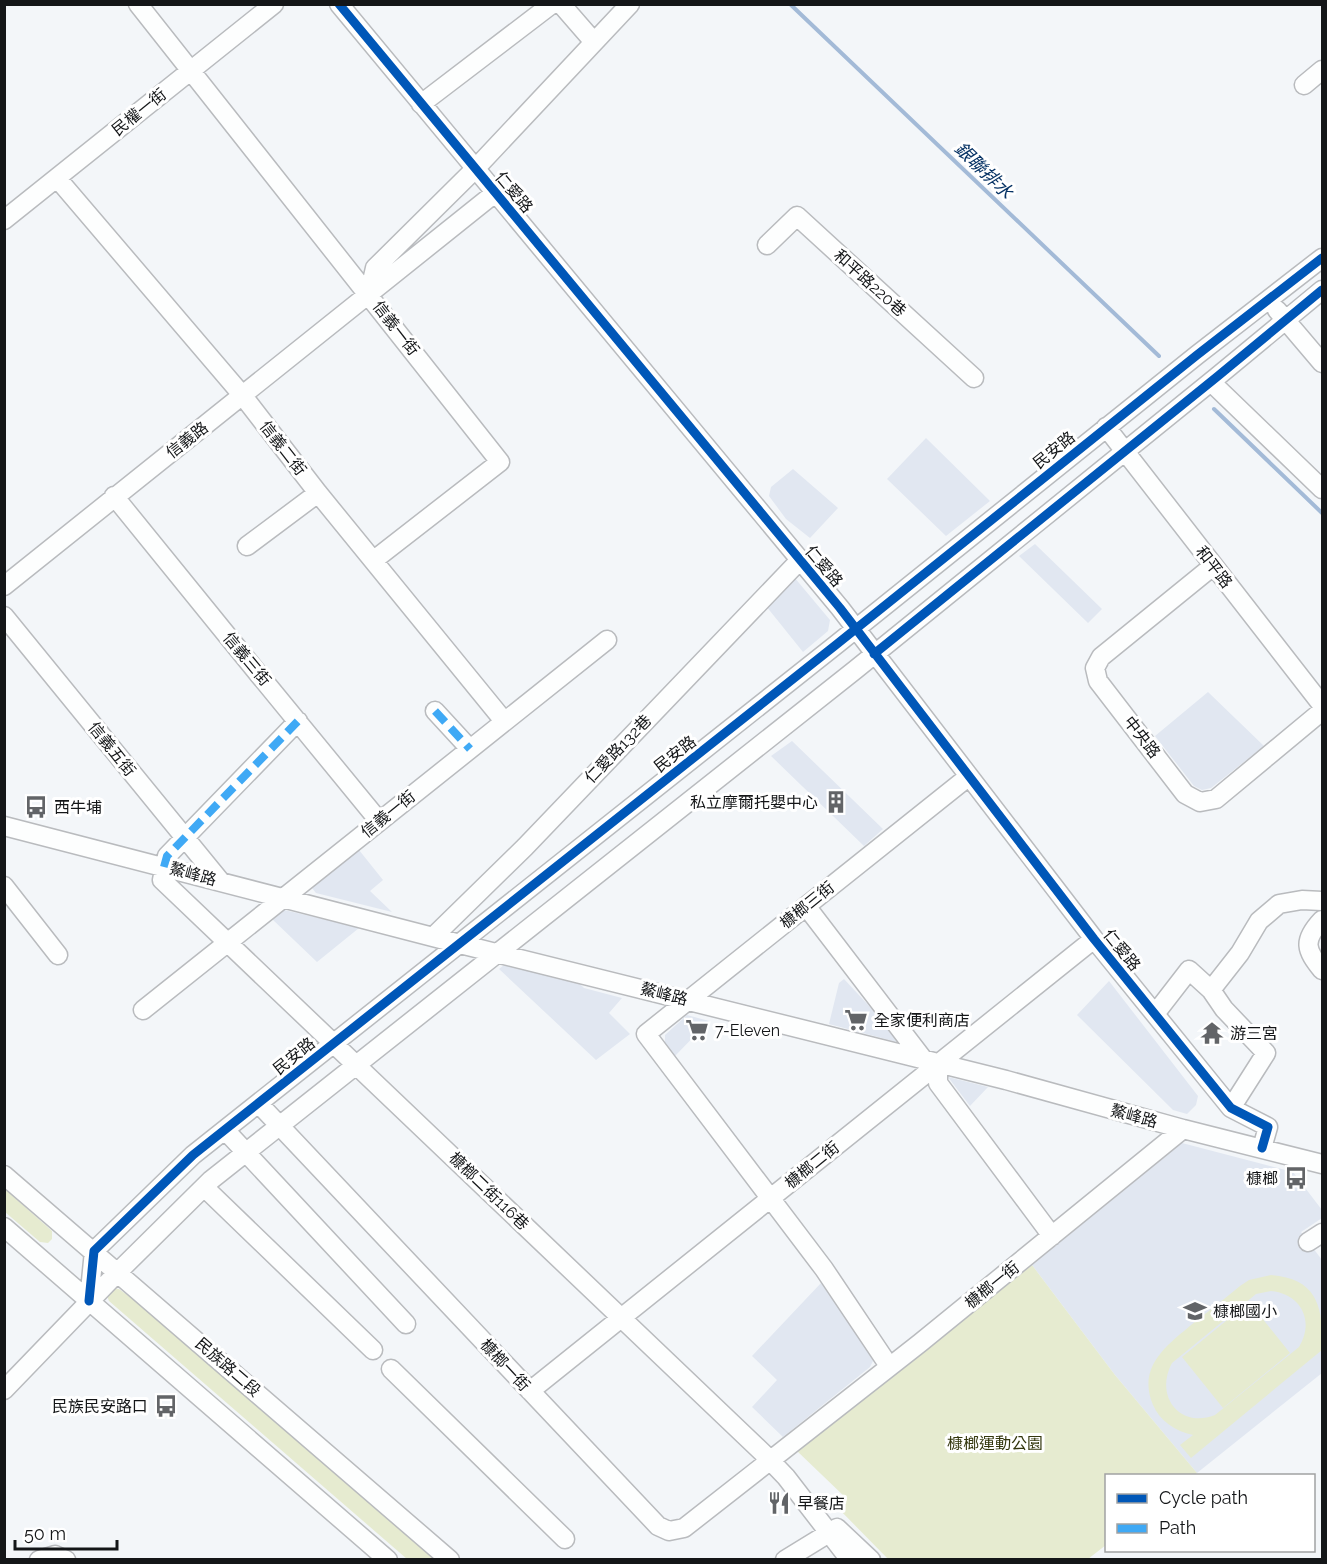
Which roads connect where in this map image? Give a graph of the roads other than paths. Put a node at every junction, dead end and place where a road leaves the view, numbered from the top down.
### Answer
1 (138, 4) edge
2 (274, 4) edge
3 (339, 4) edge
4 (552, 4) edge
5 (561, 4) edge
6 (630, 4) edge
7 (594, 42) junction
8 (192, 70) junction
9 (1323, 70) edge
10 (1304, 85) dead end
11 (421, 104) junction
12 (474, 169) junction
13 (57, 178) junction
14 (495, 193) junction
15 (4, 220) edge
16 (767, 245) dead end
17 (1323, 258) edge
18 (1323, 290) edge
19 (369, 294) junction
20 (1269, 300) junction
21 (1285, 319) junction
22 (1323, 363) edge
23 (974, 378) dead end
24 (1211, 382) junction
25 (243, 396) junction
26 (1106, 427) junction
27 (1125, 452) junction
28 (1323, 489) edge
29 (318, 493) junction
30 (114, 496) junction
31 (247, 546) dead end
32 (374, 560) junction
33 (800, 560) junction
34 (1214, 566) junction
35 (4, 586) edge
36 (4, 616) edge
37 (856, 629) junction
38 (607, 640) dead end
39 (874, 654) junction
40 (1323, 705) edge
41 (435, 711) dead end
42 (1323, 711) edge
43 (298, 721) junction
44 (504, 721) junction
45 (470, 749) junction
46 (968, 777) junction
47 (379, 821) junction
48 (4, 826) edge
49 (185, 838) junction
50 (164, 867) junction
51 (221, 882) junction
52 (4, 886) edge
53 (283, 898) junction
54 (1323, 901) edge
55 (806, 906) junction
56 (1323, 920) edge
57 (433, 937) junction
58 (1094, 939) junction
59 (227, 942) junction
60 (460, 944) junction
61 (498, 953) junction
62 (58, 955) dead end
63 (1323, 970) edge
64 (1211, 990) junction
65 (689, 1000) junction
66 (143, 1010) dead end
67 (1155, 1014) junction
68 (334, 1043) junction
69 (930, 1061) junction
70 (356, 1065) junction
71 (259, 1104) junction
72 (1231, 1108) junction
73 (279, 1127) junction
74 (1183, 1129) junction
75 (225, 1130) junction
76 (1262, 1148) junction
77 (247, 1153) junction
78 (1323, 1164) edge
79 (4, 1175) edge
80 (204, 1187) junction
81 (770, 1198) junction
82 (4, 1227) edge
83 (1052, 1236) junction
84 (94, 1251) junction
85 (118, 1272) junction
86 (90, 1301) junction
87 (622, 1317) junction
88 (406, 1324) dead end
89 (373, 1350) dead end
90 (889, 1366) junction
91 (391, 1369) dead end
92 (4, 1390) edge
93 (530, 1391) junction
94 (770, 1460) junction
95 (829, 1533) junction
96 (566, 1539) dead end
97 (39, 1560) edge
98 (66, 1560) edge
99 (388, 1560) edge
100 (450, 1560) edge
101 (785, 1560) edge
102 (850, 1560) edge
103 (871, 1560) edge

1 - 8 street, 信義一街
2 - 8 street, 民權一街
3 - 11 street, 仁愛路
4 - 11 street
5 - 7 street
6 - 7 street
7 - 12 street
8 - 13 street, 民權一街
8 - 19 street, 信義一街
9 - 10 street
11 - 12 street, 仁愛路
12 - 14 street, 仁愛路
12 - 19 street
13 - 15 street, 民權一街
13 - 25 street, 信義二街
14 - 19 street, 信義路
14 - 33 street, 仁愛路
16 - 23 street, 和平路220巷
17 - 20 street, 民安路
18 - 21 street
19 - 25 street, 信義路
19 - 32 street, 信義一街
20 - 21 street
20 - 26 street, 民安路
21 - 22 street
21 - 24 street
24 - 27 street
24 - 28 street
25 - 29 street, 信義二街
25 - 30 street, 信義路
26 - 27 street, 和平路
26 - 37 street, 民安路
27 - 34 street, 和平路
27 - 39 street
29 - 31 street
29 - 32 street, 信義二街
30 - 35 street, 信義路
30 - 43 street, 信義三街
32 - 44 street, 信義二街
33 - 37 street, 仁愛路
33 - 57 street, 仁愛路132巷
34 - 40 street, 和平路
34 - 42 street, 中央路
36 - 49 street, 信義五街
37 - 39 street, 仁愛路
37 - 60 street, 民安路
38 - 44 street, 信義一街
39 - 46 street, 仁愛路
39 - 61 street
41 - 45 street
43 - 47 street, 信義三街
43 - 49 street
44 - 45 street, 信義一街
45 - 47 street, 信義一街
46 - 55 street, 槺榔三街
46 - 58 street, 仁愛路
47 - 53 street, 信義一街
48 - 50 street, 鰲峰路
49 - 50 street
49 - 51 street, 信義五街
50 - 51 street, 鰲峰路
50 - 59 street, 槺榔二街116巷
51 - 53 street, 鰲峰路
52 - 62 street
53 - 57 street, 鰲峰路
53 - 59 street
54 - 64 street
55 - 65 street, 槺榔三街
55 - 69 street
56 - 63 street
57 - 60 street, 鰲峰路
58 - 67 street, 仁愛路
58 - 69 street, 槺榔二街
59 - 66 street
59 - 68 street, 槺榔二街116巷
60 - 61 street, 鰲峰路
60 - 68 street, 民安路
61 - 65 street, 鰲峰路
61 - 70 street
64 - 67 street
64 - 72 street
65 - 69 street, 鰲峰路
65 - 81 street, 槺榔三街
67 - 72 street, 仁愛路
68 - 70 street, 槺榔二街116巷
68 - 71 street, 民安路
69 - 74 street, 鰲峰路
69 - 81 street, 槺榔二街
69 - 83 street
70 - 73 street
70 - 87 street, 槺榔二街116巷
71 - 73 street, 槺榔一街
71 - 75 street, 民安路
72 - 76 street, 仁愛路
73 - 77 street
73 - 93 street, 槺榔一街
74 - 76 street, 鰲峰路
74 - 83 street, 槺榔一街
75 - 77 street
75 - 84 street, 民安路
76 - 78 street, 鰲峰路
77 - 80 street
77 - 88 street
79 - 84 street, 民族路二段
80 - 85 street
80 - 89 street
81 - 87 street, 槺榔二街
81 - 90 street
82 - 86 street
83 - 90 street, 槺榔一街
84 - 85 street, 民族路二段
84 - 86 street
85 - 86 street
85 - 100 street, 民族路二段
86 - 92 street
86 - 99 street
87 - 93 street, 槺榔二街
87 - 94 street, 槺榔二街116巷
90 - 94 street, 槺榔一街
91 - 96 street
93 - 94 street, 槺榔一街
94 - 95 street
95 - 101 street
95 - 102 street
95 - 103 street
97 - 98 street

